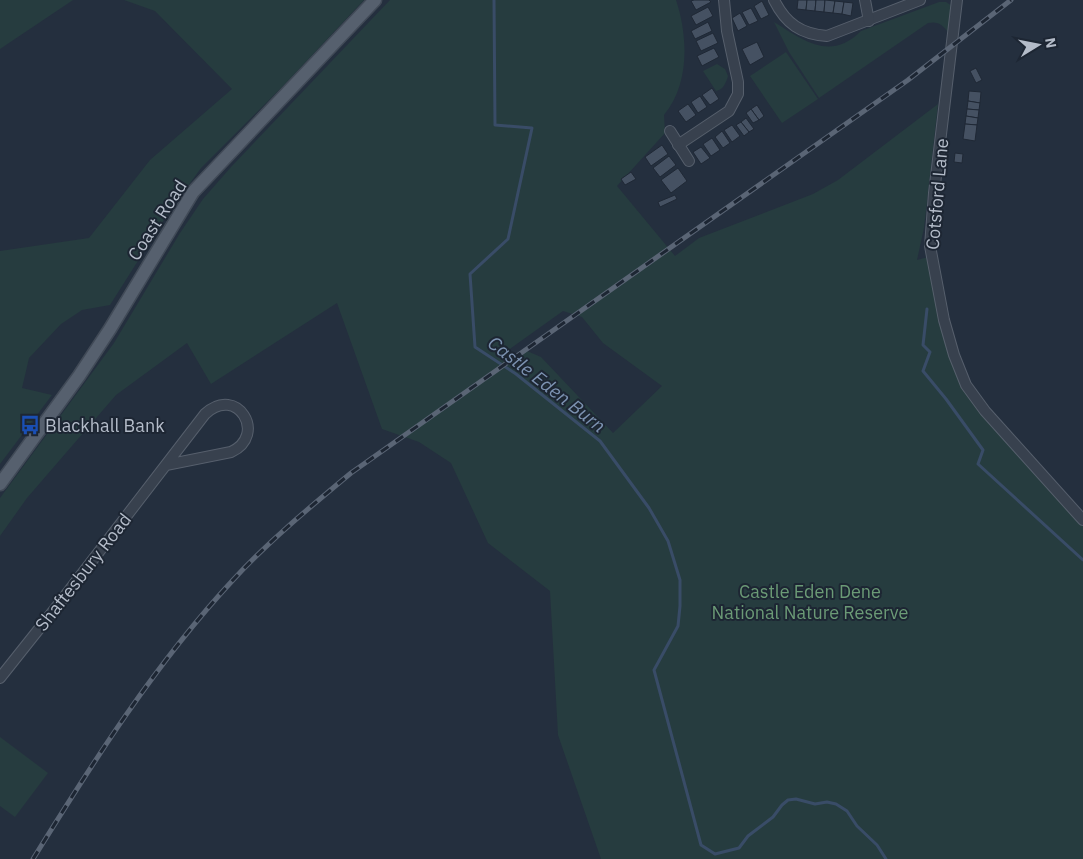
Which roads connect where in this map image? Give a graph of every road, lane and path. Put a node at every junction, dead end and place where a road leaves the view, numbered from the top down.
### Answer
1 (375, 0) edge
2 (724, 0) edge
3 (774, 0) edge
4 (865, 0) edge
5 (920, 0) edge
6 (957, 0) edge
7 (868, 21) junction
8 (670, 131) dead end
9 (678, 145) junction
10 (689, 161) dead end
11 (166, 465) junction
12 (0, 484) edge
13 (1083, 520) edge
14 (0, 678) edge

1 - 12 main road, Coast Road
2 - 9 street
3 - 7 street
4 - 7 street
5 - 7 street
6 - 13 street, Cotsford Lane
8 - 9 street
9 - 10 street
11 - 11 street, Shaftesbury Road
11 - 14 street, Shaftesbury Road

